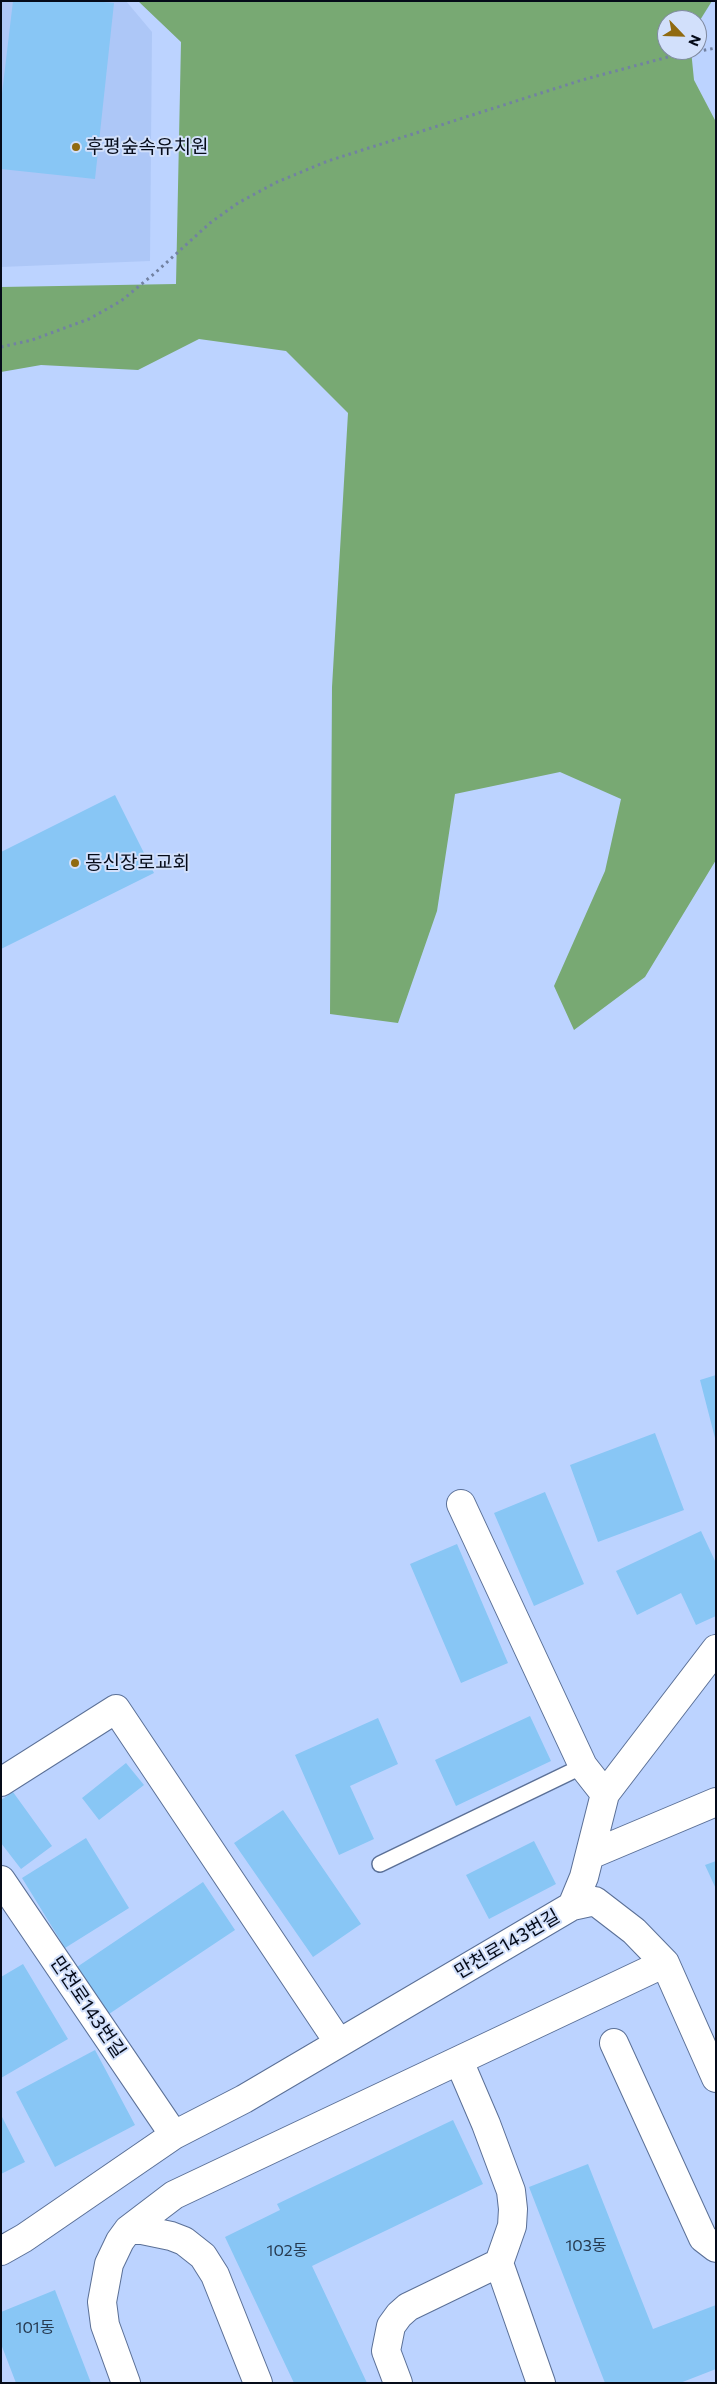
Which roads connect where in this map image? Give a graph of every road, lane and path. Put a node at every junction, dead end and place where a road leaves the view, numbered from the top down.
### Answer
1 (716, 48) edge
2 (1, 347) edge
3 (461, 1504) dead end
4 (716, 1649) edge
5 (583, 1766) junction
6 (1, 1782) edge
7 (605, 1794) junction
8 (716, 1802) edge
9 (590, 1855) junction
10 (380, 1864) dead end
11 (1, 1880) edge
12 (572, 1906) junction
13 (665, 1963) junction
14 (338, 2043) junction
15 (614, 2043) dead end
16 (459, 2060) junction
17 (716, 2078) edge
18 (174, 2135) junction
19 (128, 2230) junction
20 (716, 2248) edge
21 (1, 2252) edge
22 (499, 2263) junction
23 (126, 2383) edge
24 (258, 2383) edge
25 (398, 2383) edge
26 (541, 2383) edge

1 - 2 path
3 - 5 street
4 - 7 street, 만천로143번길
5 - 7 street
5 - 10 lane
6 - 14 street
7 - 9 street, 만천로143번길
8 - 9 street
9 - 12 street, 만천로143번길
11 - 18 street, 만천로143번길
12 - 13 street
12 - 14 street, 만천로143번길
13 - 16 street
13 - 17 street
14 - 18 street, 만천로143번길
15 - 20 street
16 - 19 street
16 - 22 street
18 - 21 street, 만천로143번길
19 - 23 street
19 - 24 street
22 - 25 street
22 - 26 street

